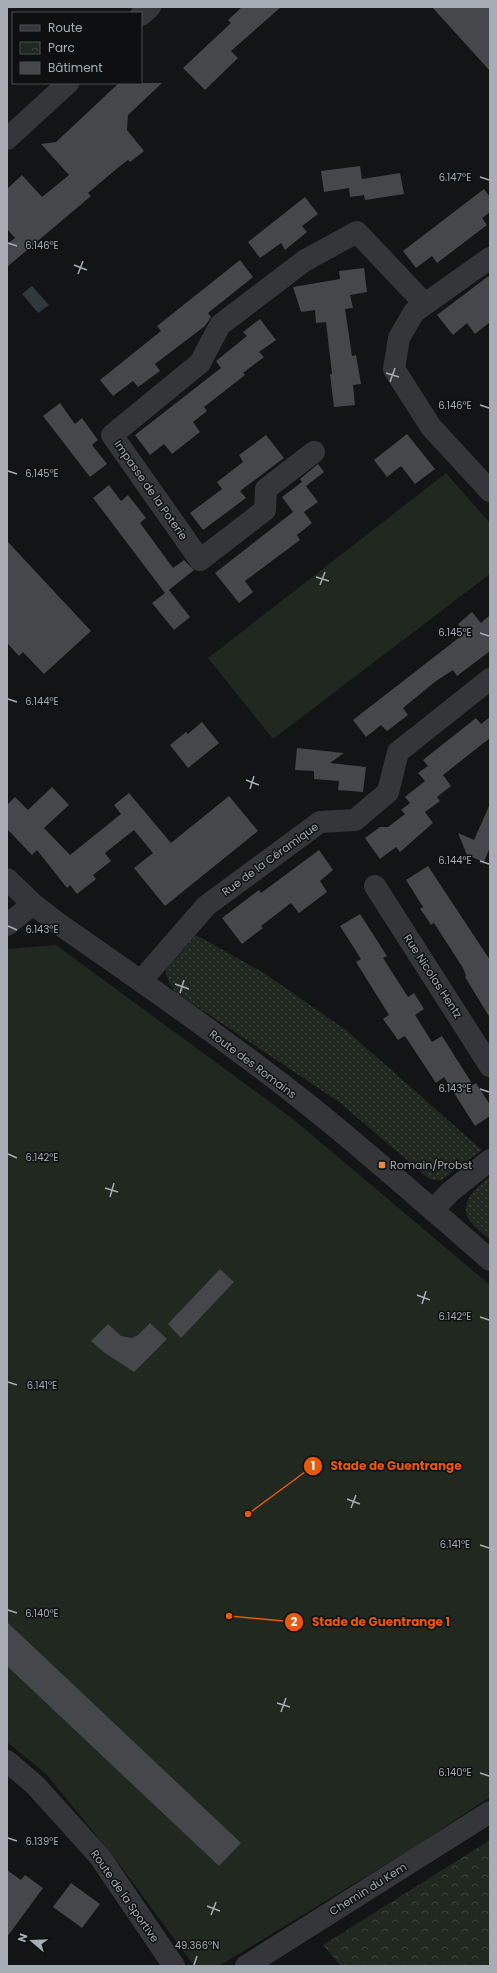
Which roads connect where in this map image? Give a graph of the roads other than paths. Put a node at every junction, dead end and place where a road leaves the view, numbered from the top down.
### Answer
1 (150, 7) edge
2 (142, 14) edge
3 (67, 84) edge
4 (7, 139) edge
5 (490, 258) edge
6 (425, 304) junction
7 (314, 452) dead end
8 (490, 491) edge
9 (490, 679) edge
10 (7, 879) edge
11 (375, 886) dead end
12 (33, 904) junction
13 (7, 925) edge
14 (141, 981) junction
15 (490, 1066) edge
16 (490, 1160) edge
17 (433, 1210) junction
18 (490, 1260) edge
19 (7, 1761) edge
20 (490, 1812) edge
21 (174, 1966) edge
22 (246, 1966) edge

1 - 2 street
3 - 4 street
5 - 6 street
6 - 7 street, Impasse de la Poterie
6 - 8 street
9 - 14 street, Rue de la Céramique
10 - 12 street, Route des Romains
11 - 15 street, Rue Nicolas Hentz
12 - 13 street
12 - 14 street, Route des Romains
14 - 17 street, Route des Romains
16 - 17 street
17 - 18 street, Route des Romains
19 - 21 street, Route de la Sportive
20 - 22 street, Chemin du Kem

